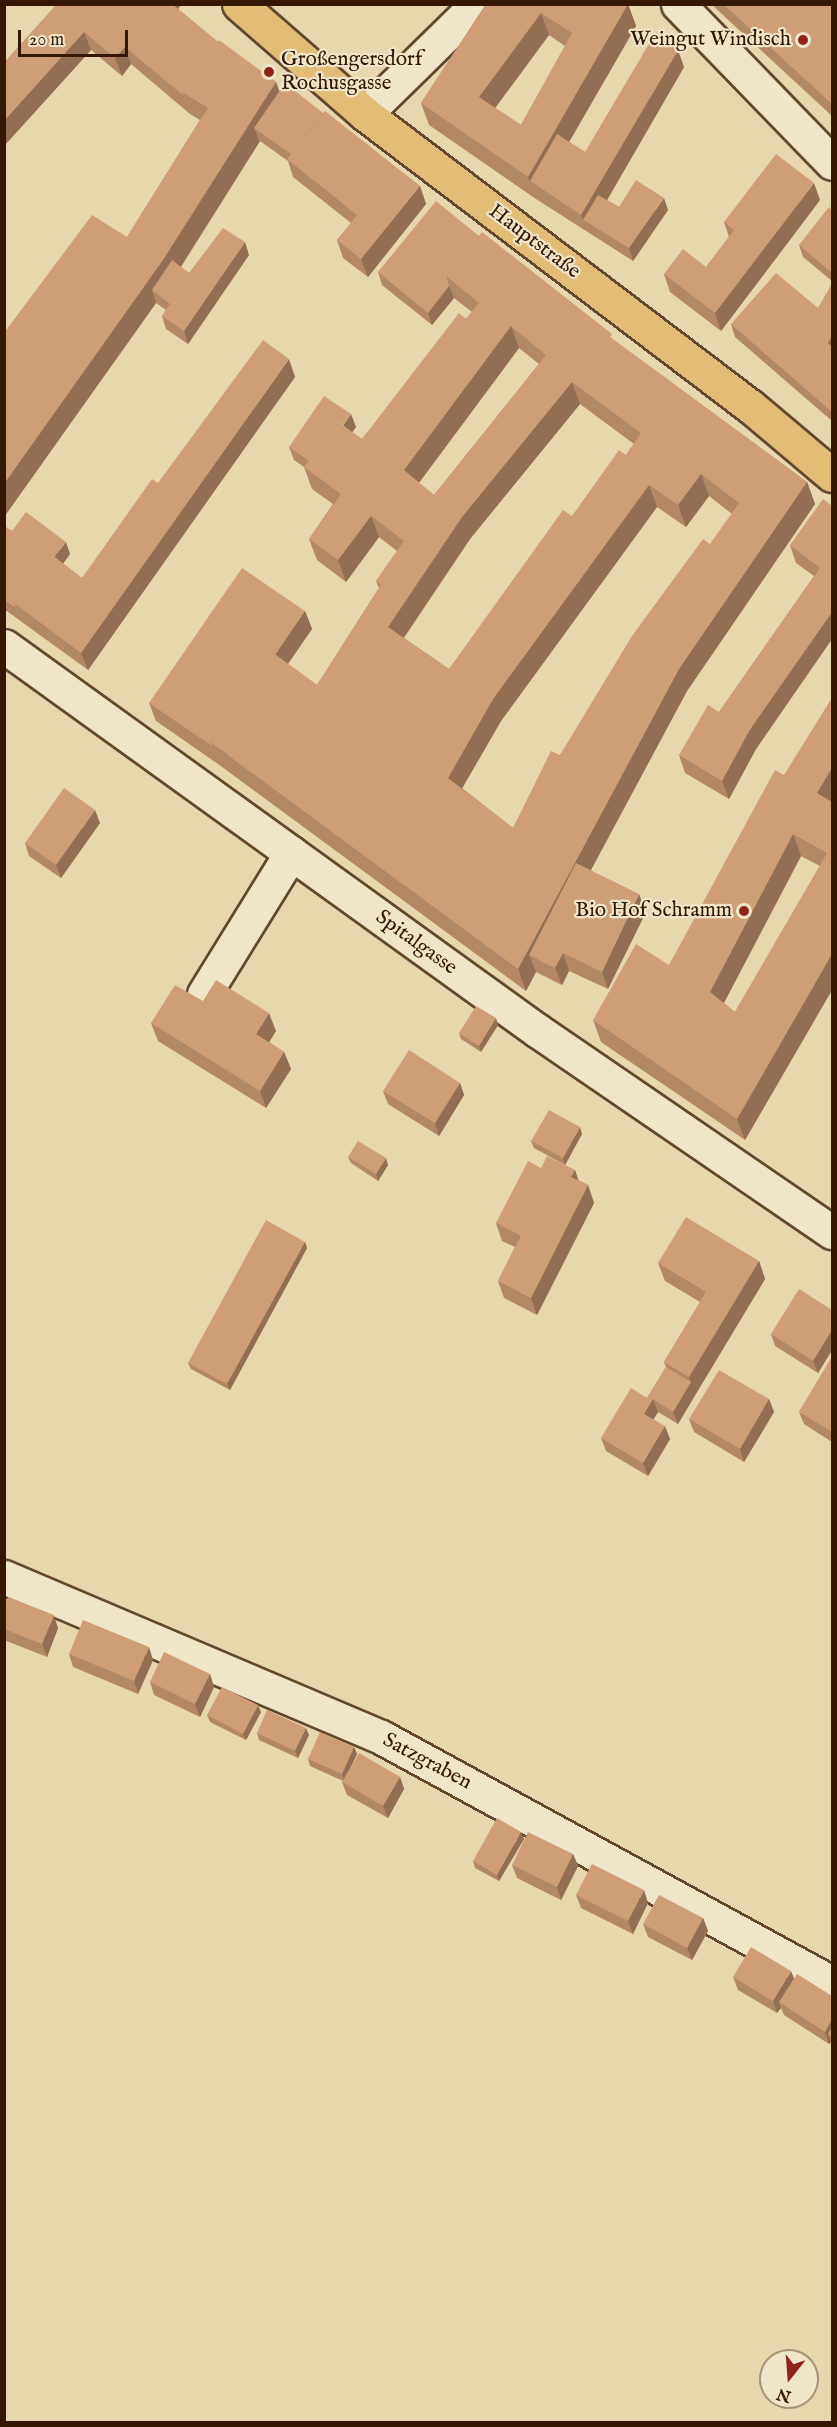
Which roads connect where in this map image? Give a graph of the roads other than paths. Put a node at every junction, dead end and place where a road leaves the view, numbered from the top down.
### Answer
1 (239, 4) edge
2 (477, 4) edge
3 (678, 4) edge
4 (365, 114) junction
5 (832, 163) edge
6 (832, 475) edge
7 (4, 646) edge
8 (291, 853) junction
9 (204, 994) edge
10 (832, 1232) edge
11 (4, 1577) edge
12 (832, 1983) edge

1 - 4 main road, Hauptstraße
2 - 4 street
3 - 5 street
4 - 6 main road, Hauptstraße
7 - 8 street, Spitalgasse
8 - 9 street
8 - 10 street, Spitalgasse
11 - 12 street, Satzgraben

